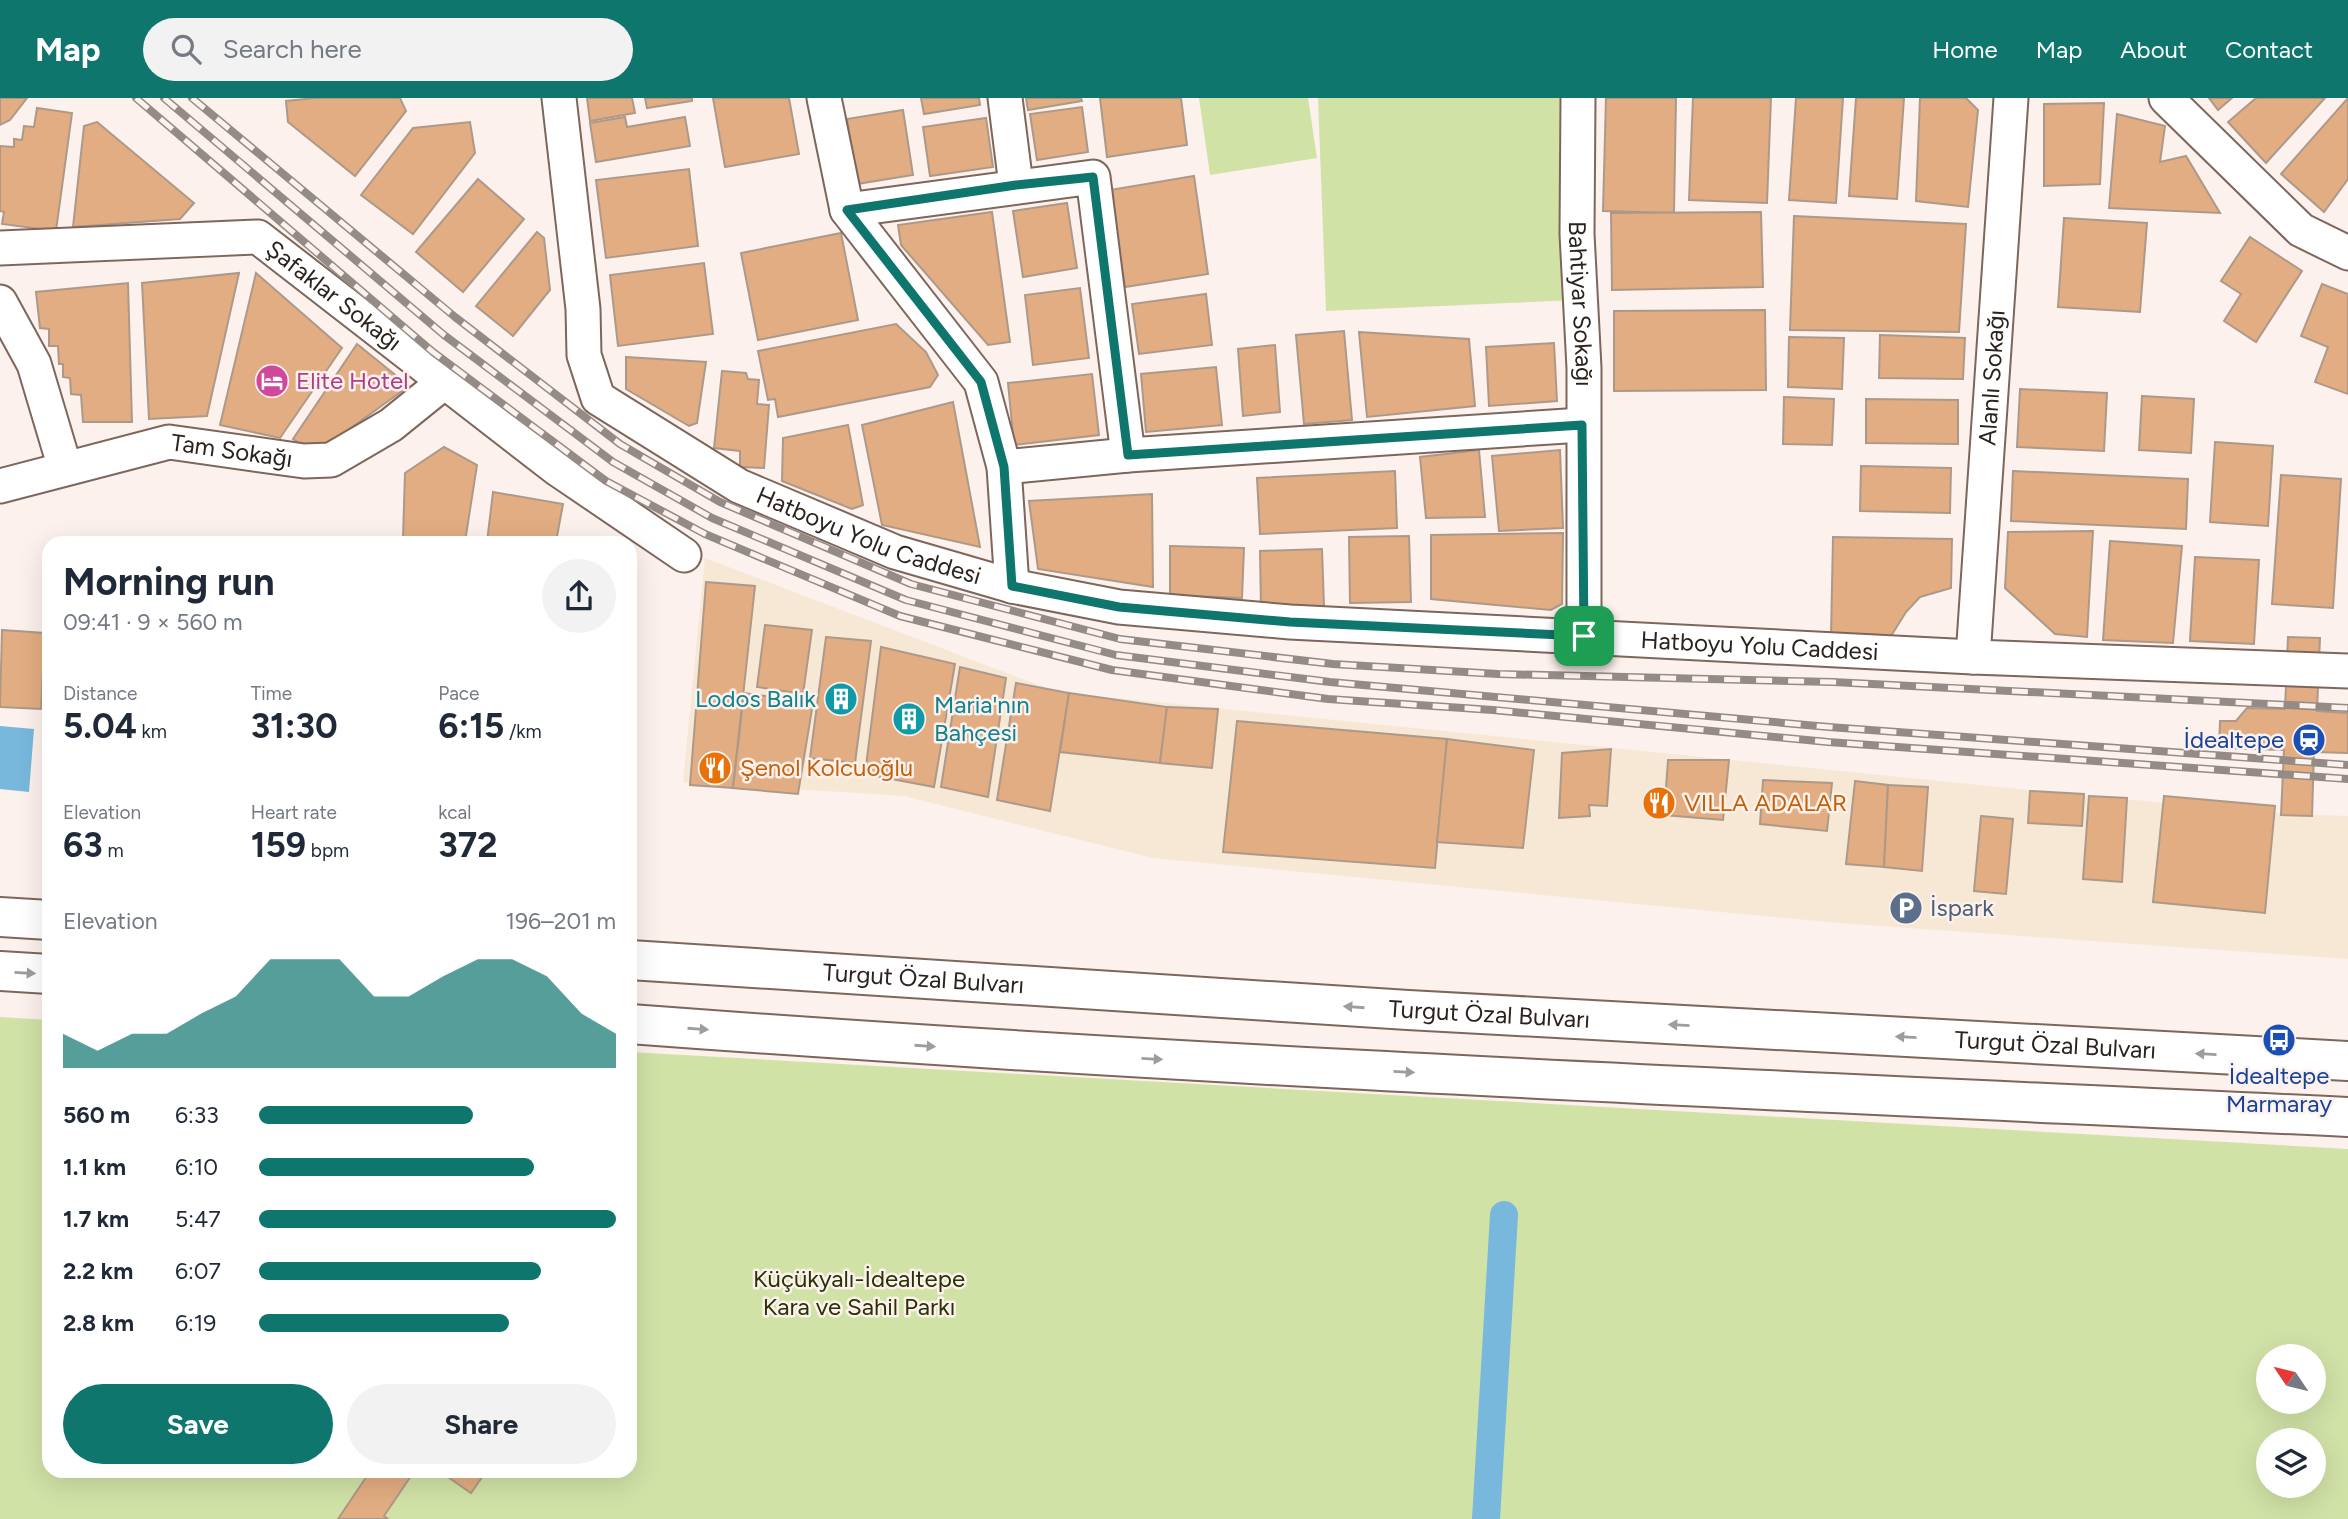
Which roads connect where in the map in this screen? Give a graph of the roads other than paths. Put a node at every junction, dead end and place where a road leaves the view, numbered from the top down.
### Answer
1 (559, 98) edge
2 (824, 98) edge
3 (1005, 98) edge
4 (1578, 98) edge
5 (2011, 98) edge
6 (2166, 98) edge
7 (1016, 185) junction
8 (847, 210) junction
9 (0, 248) edge
10 (2348, 253) edge
11 (0, 302) edge
12 (443, 383) junction
13 (1582, 425) junction
14 (1128, 455) junction
15 (1004, 467) junction
16 (65, 468) junction
17 (0, 486) edge
18 (684, 555) dead end
19 (1012, 586) junction
20 (1584, 636) junction
21 (1973, 657) junction
22 (2348, 671) edge
23 (0, 918) edge
24 (42, 920) edge
25 (637, 960) edge
26 (0, 971) edge
27 (42, 974) edge
28 (637, 1025) edge
29 (2348, 1061) edge
30 (2348, 1117) edge

1 - 19 street, Hatboyu Yolu Caddesi
2 - 8 street
3 - 7 street
4 - 13 street, Bahtiyar Sokağı
5 - 21 street, Alanlı Sokağı
6 - 10 street
7 - 8 street
7 - 14 street
8 - 15 street
9 - 12 street, Şafaklar Sokağı
11 - 16 street
12 - 16 street, Tam Sokağı
12 - 18 street, Şafaklar Sokağı
13 - 14 street
13 - 20 street, Bahtiyar Sokağı
14 - 15 street
15 - 19 street
16 - 17 street, Tam Sokağı
19 - 20 street, Hatboyu Yolu Caddesi
20 - 21 street, Hatboyu Yolu Caddesi
21 - 22 street, Hatboyu Yolu Caddesi
23 - 24 highway
29 -> 25 highway, Turgut Özal Bulvarı
26 -> 27 highway
28 -> 30 highway

